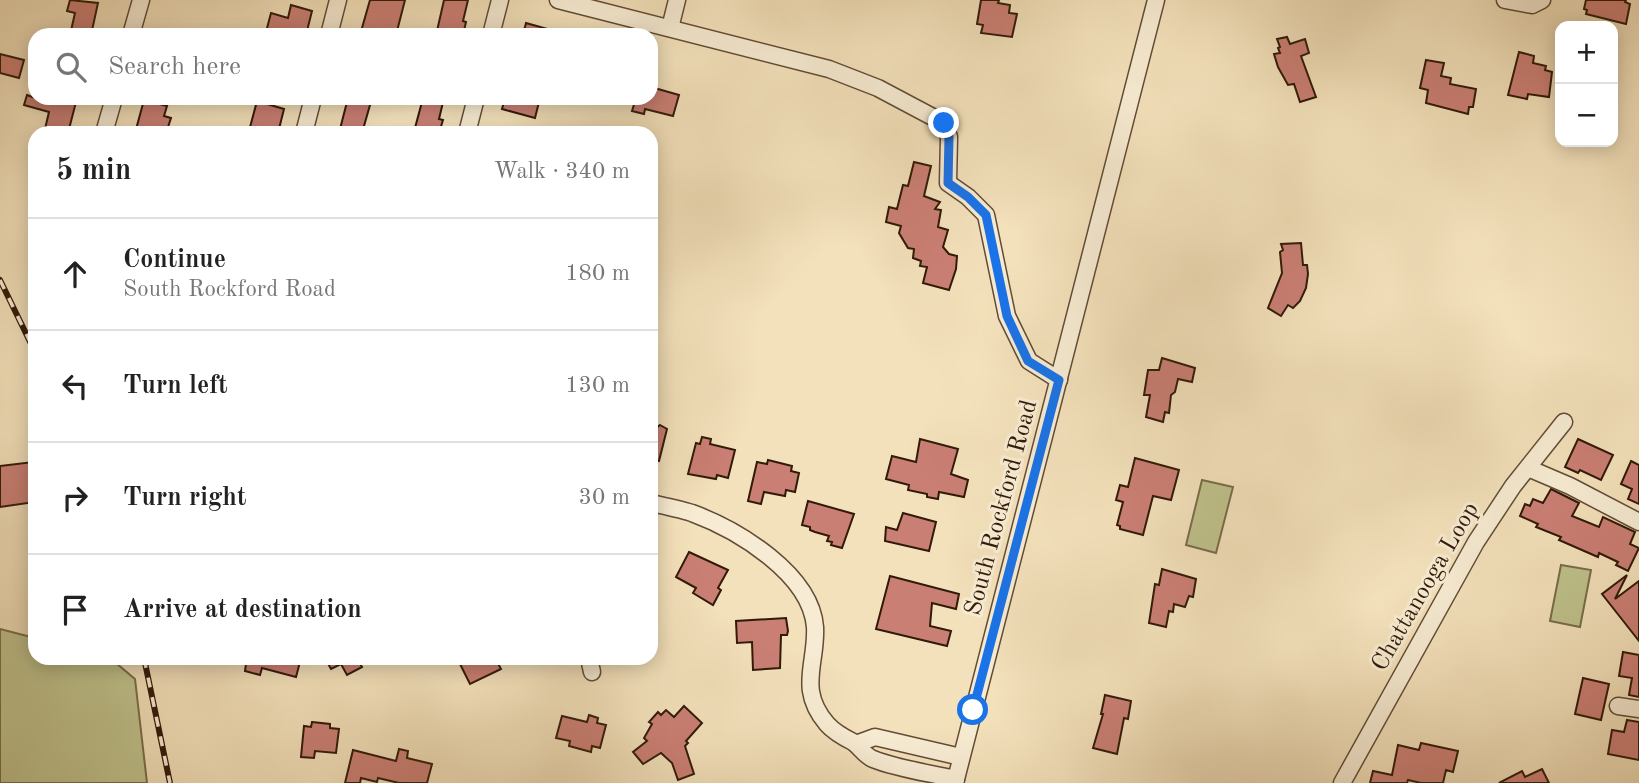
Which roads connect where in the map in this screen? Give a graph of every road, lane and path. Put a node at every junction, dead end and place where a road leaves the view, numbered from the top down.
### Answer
1 (141, 0) edge
2 (338, 0) edge
3 (500, 0) edge
4 (558, 0) edge
5 (677, 0) edge
6 (1156, 0) edge
7 (1505, 0) edge
8 (1542, 0) edge
9 (133, 28) edge
10 (331, 28) edge
11 (493, 28) edge
12 (670, 29) junction
13 (112, 105) edge
14 (311, 105) edge
15 (474, 105) edge
16 (106, 126) edge
17 (305, 126) edge
18 (469, 126) edge
19 (1059, 380) junction
20 (1564, 422) dead end
21 (1528, 468) junction
22 (658, 505) edge
23 (1639, 522) edge
24 (1618, 706) dead end
25 (1639, 709) edge
26 (856, 744) junction
27 (961, 757) junction
28 (955, 781) edge
29 (1342, 783) edge

1 - 9 street
2 - 10 street
3 - 11 street
4 - 12 street
5 - 12 street
6 - 19 street, South Rockford Road
7 - 8 street
12 - 19 street
13 - 16 street
14 - 17 street
15 - 18 street
19 - 27 street, South Rockford Road
20 - 21 street, Chattanooga Loop
21 - 23 street
21 - 29 street, Chattanooga Loop
22 - 26 street
24 - 25 street
26 - 27 street
26 - 28 street
27 - 28 street, South Rockford Road

